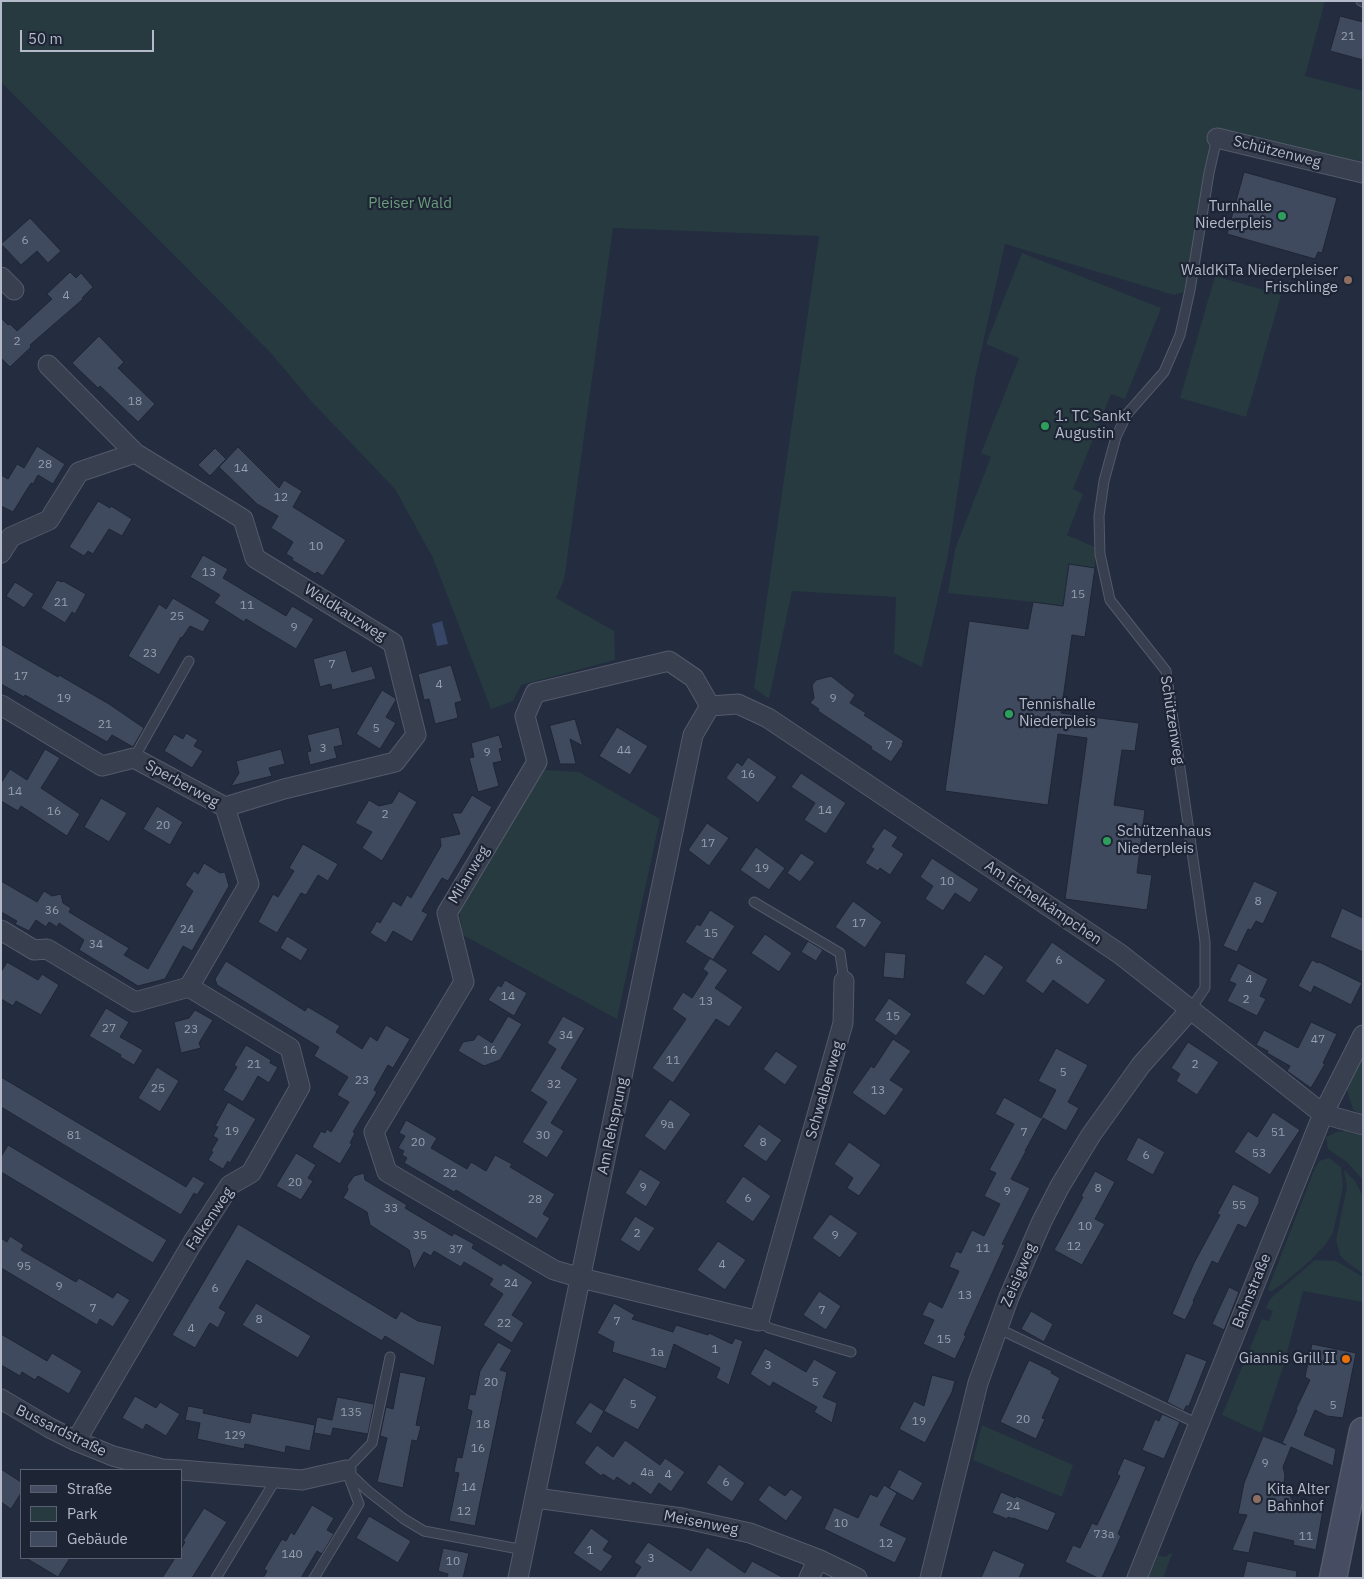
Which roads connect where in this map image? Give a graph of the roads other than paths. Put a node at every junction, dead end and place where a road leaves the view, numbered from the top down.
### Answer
1 (1217, 138) joint
2 (1363, 173) edge
3 (48, 365) dead end
4 (135, 453) junction
5 (1, 553) edge
6 (189, 661) dead end
7 (1, 705) edge
8 (710, 706) junction
9 (134, 758) junction
10 (225, 807) junction
11 (754, 902) dead end
12 (1, 930) edge
13 (844, 982) joint
14 (189, 987) junction
15 (1190, 1010) junction
16 (1363, 1035) edge
17 (1323, 1114) junction
18 (1363, 1125) edge
19 (581, 1278) junction
20 (759, 1321) junction
21 (997, 1328) junction
22 (851, 1352) dead end
23 (390, 1356) dead end
24 (1, 1400) edge
25 (1198, 1424) junction
26 (1363, 1431) edge
27 (76, 1441) junction
28 (162, 1469) edge
29 (182, 1470) edge
30 (346, 1470) junction
31 (276, 1479) junction
32 (536, 1498) junction
33 (524, 1550) junction
34 (818, 1559) junction
35 (216, 1578) edge
36 (314, 1578) edge
37 (518, 1578) edge
38 (809, 1578) edge
39 (857, 1578) edge
40 (930, 1578) edge
41 (1137, 1578) edge
42 (1333, 1578) edge

1 - 2 street, Schützenweg
1 - 15 lane, Schützenweg
3 - 4 street, Waldkauzweg
4 - 5 street
4 - 10 street, Waldkauzweg
6 - 9 lane
7 - 9 street, Sperberweg
8 - 15 street, Am Eichelkämpchen
8 - 19 street, Am Rehsprung
8 - 19 street, Milanweg
9 - 10 street, Sperberweg
10 - 14 street, Sperberweg
11 - 13 lane, Schwalbenweg
12 - 14 street
13 - 20 street, Schwalbenweg
14 - 27 street, Falkenweg
15 - 17 street, Am Eichelkämpchen
15 - 21 street, Zeisigweg
16 - 17 street, Bahnstraße
17 - 18 street, Am Eichelkämpchen
17 - 25 street, Bahnstraße
19 - 20 street
19 - 32 street, Am Rehsprung
20 - 22 lane
21 - 25 lane
21 - 40 street, Zeisigweg
23 - 30 lane
24 - 27 street, Bussardstraße
25 - 41 street, Bahnstraße
26 - 42 main road
27 - 28 street, Bussardstraße
29 - 31 street, Bussardstraße
30 - 31 street, Bussardstraße
30 - 33 lane
30 - 36 lane
31 - 35 lane
32 - 33 street, Am Rehsprung
32 - 34 street, Meisenweg
33 - 37 street, Am Rehsprung
34 - 38 street
34 - 39 street, Meisenweg

